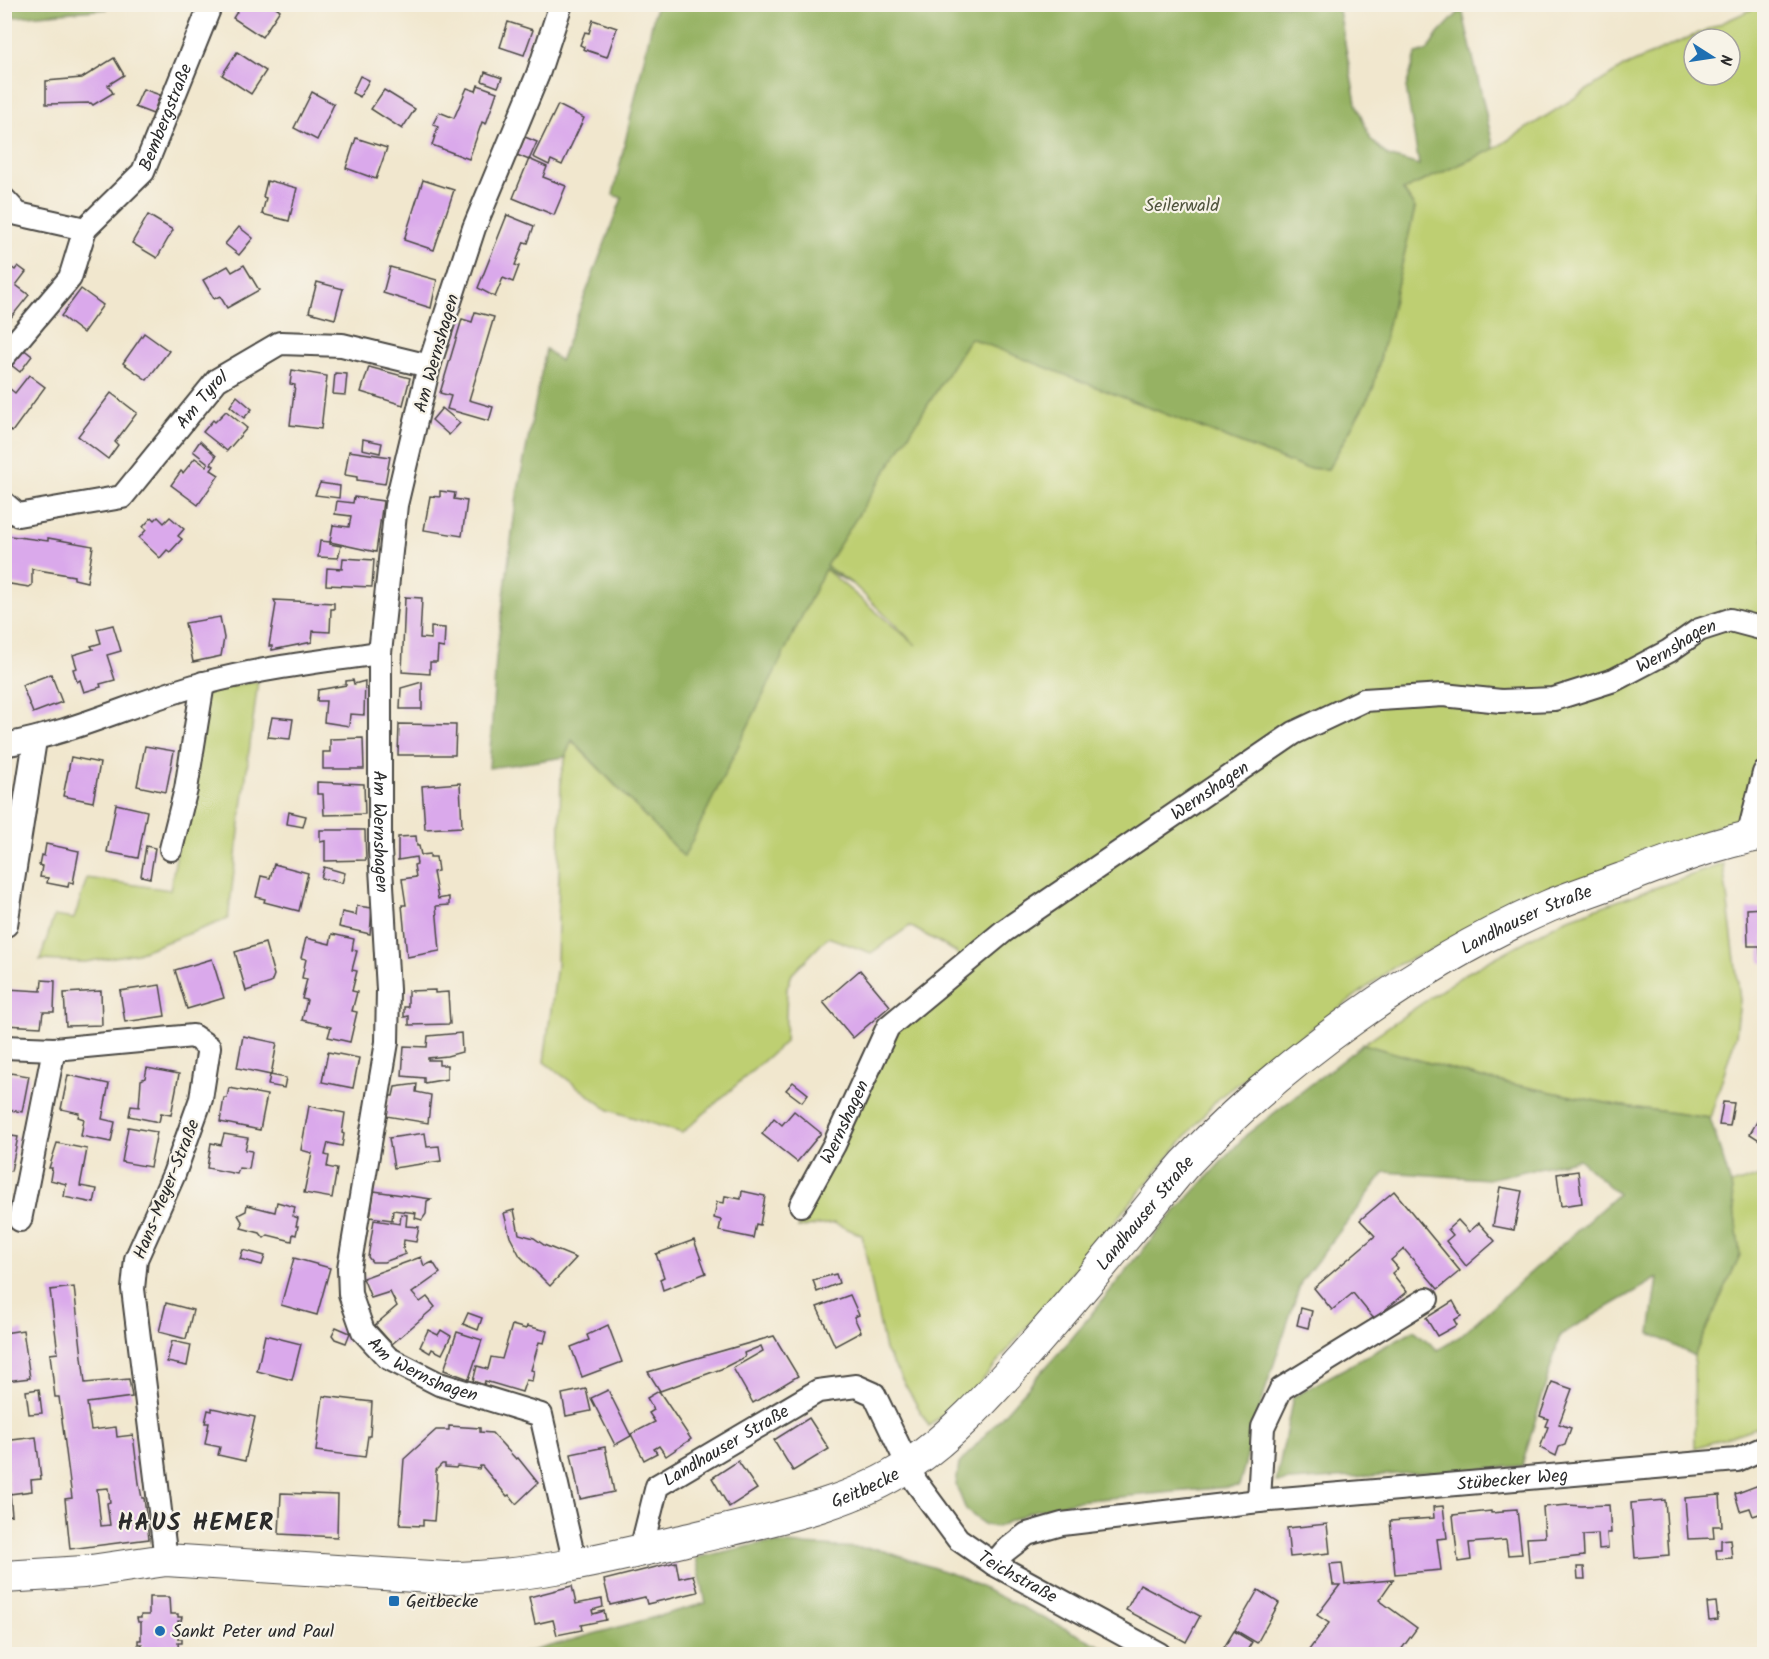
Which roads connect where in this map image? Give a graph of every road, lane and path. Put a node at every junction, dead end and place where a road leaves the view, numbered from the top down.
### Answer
1 (211, 4) edge
2 (561, 4) edge
3 (4, 199) edge
4 (85, 229) junction
5 (4, 356) edge
6 (429, 366) junction
7 (4, 502) edge
8 (1764, 629) edge
9 (380, 653) junction
10 (204, 683) junction
11 (35, 740) junction
12 (4, 745) edge
13 (1764, 773) edge
14 (1756, 835) edge
15 (171, 849) dead end
16 (6, 925) dead end
17 (4, 1047) edge
18 (54, 1049) junction
19 (801, 1205) dead end
20 (20, 1220) dead end
21 (1427, 1299) dead end
22 (1764, 1449) edge
23 (907, 1466) junction
24 (1259, 1501) junction
25 (641, 1550) junction
26 (166, 1560) junction
27 (575, 1564) junction
28 (993, 1564) junction
29 (4, 1577) edge
30 (1159, 1654) edge

1 - 4 street, Bembergstraße
2 - 6 street, Am Wernshagen
3 - 4 street
4 - 5 street
6 - 7 street, Am Tyrol
6 - 9 street, Am Wernshagen
8 - 19 street, Wernshagen
9 - 10 street
9 - 27 street, Am Wernshagen
10 - 11 street
10 - 15 street
11 - 12 street
11 - 16 street
13 - 14 street
14 - 23 street, Landhauser Straße
17 - 18 street, Hans-Meyer-Straße
18 - 20 street
18 - 26 street, Hans-Meyer-Straße
21 - 24 street
22 - 24 street, Stübecker Weg
23 - 25 street, Geitbecke
23 - 25 street, Landhauser Straße
23 - 28 street, Teichstraße
24 - 28 street, Stübecker Weg
25 - 27 street, Geitbecke
26 - 27 street, Geitbecke
26 - 29 street, Geitbecke
28 - 30 street, Teichstraße

